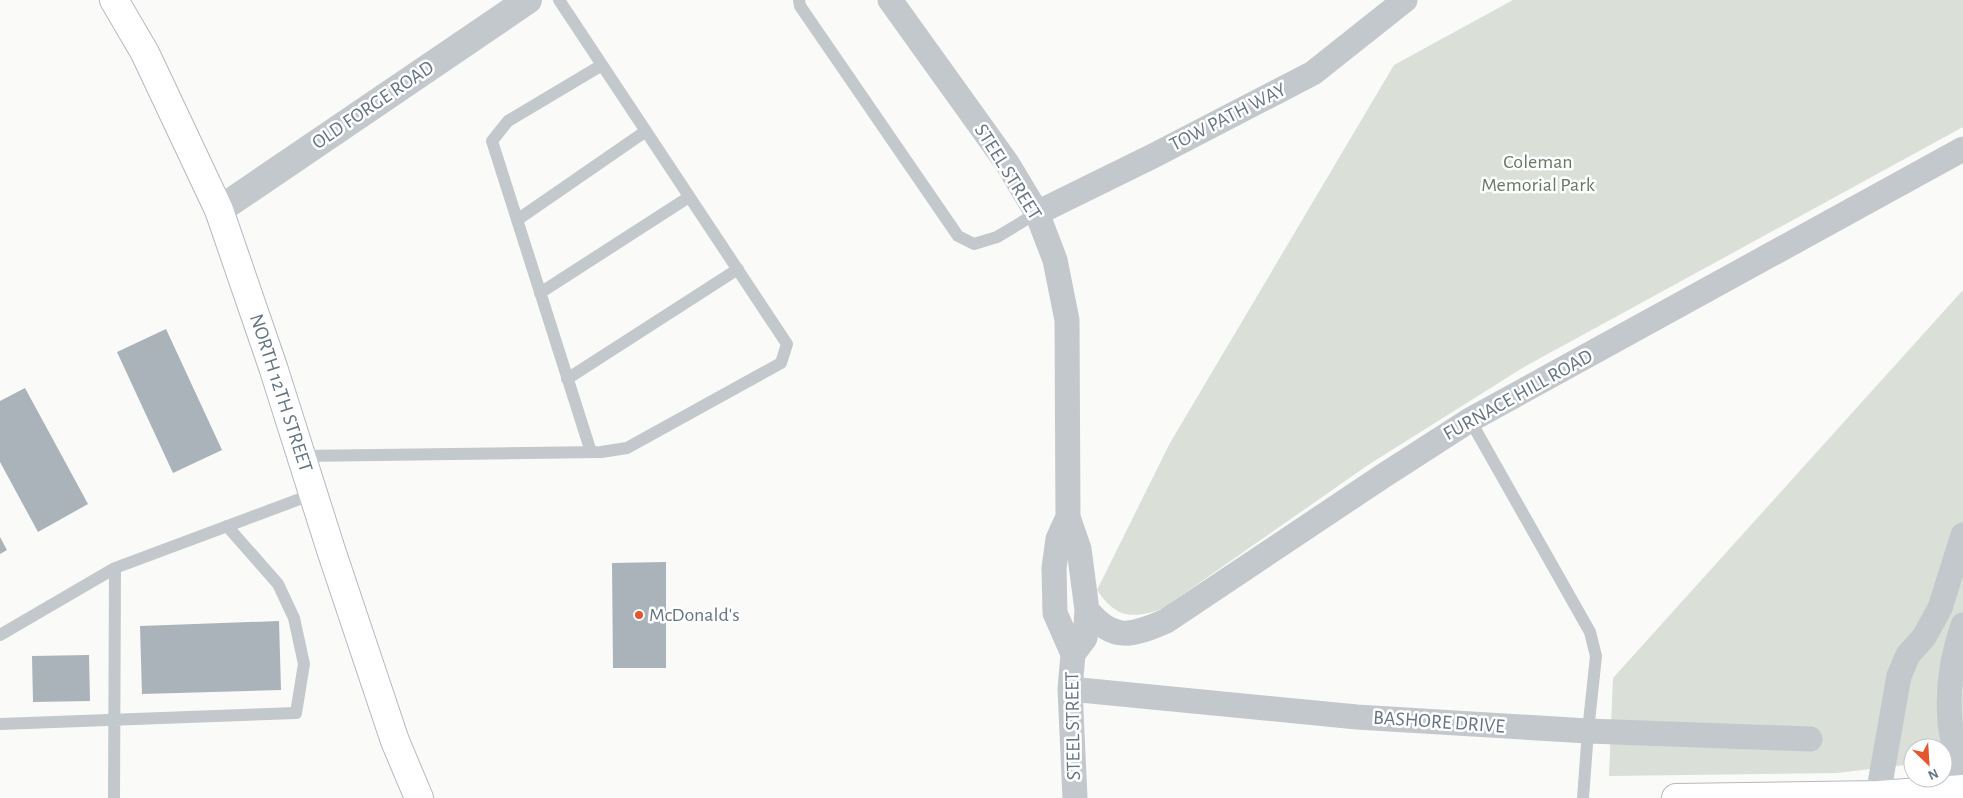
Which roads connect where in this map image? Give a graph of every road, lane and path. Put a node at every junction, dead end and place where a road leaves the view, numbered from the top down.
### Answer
1 (114, 0) edge
2 (528, 0) edge
3 (559, 0) edge
4 (799, 0) edge
5 (890, 0) edge
6 (1406, 0) edge
7 (602, 65) junction
8 (646, 131) junction
9 (1963, 150) edge
10 (689, 197) junction
11 (219, 210) junction
12 (1037, 212) junction
13 (517, 220) junction
14 (738, 269) junction
15 (540, 293) junction
16 (567, 379) junction
17 (1470, 420) junction
18 (590, 452) junction
19 (301, 456) junction
20 (313, 494) junction
21 (1068, 517) junction
22 (227, 526) junction
23 (1962, 543) edge
24 (115, 568) junction
25 (1087, 610) junction
26 (1963, 625) edge
27 (0, 635) edge
28 (1073, 654) junction
29 (1070, 690) junction
30 (114, 720) junction
31 (0, 724) edge
32 (1588, 731) junction
33 (1810, 740) dead end
34 (1963, 778) edge
35 (1963, 788) edge
36 (1878, 795) junction
37 (114, 798) edge
38 (419, 798) edge
39 (1075, 798) edge
40 (1583, 798) edge
41 (1676, 798) edge

1 - 11 main road, NORTH 12TH STREET
2 - 11 street, OLD FORGE ROAD
3 - 7 lane
4 - 12 lane
5 - 12 street, STEEL STREET
6 - 12 street, TOW PATH WAY
7 - 8 lane
7 - 13 lane
8 - 10 lane
8 - 13 lane
9 - 17 street, FURNACE HILL ROAD
10 - 14 lane
10 - 15 lane
11 - 19 main road, NORTH 12TH STREET
12 - 21 street, STEEL STREET
13 - 15 lane
14 - 16 lane
14 - 18 lane
15 - 16 lane
16 - 18 lane
17 - 25 street, FURNACE HILL ROAD
17 - 32 lane
18 - 19 lane
19 - 20 main road, NORTH 12TH STREET
20 - 22 lane
20 - 38 main road, NORTH 12TH STREET
21 - 25 street, STEEL STREET
21 - 28 street, STEEL STREET
22 - 24 lane
22 - 30 lane
23 - 36 street
24 - 27 lane
24 - 30 lane
25 - 28 street, STEEL STREET
26 - 34 street
28 - 29 street, STEEL STREET
29 - 32 street, BASHORE DRIVE
29 - 39 street, STEEL STREET
30 - 31 lane
30 - 37 lane
32 - 33 street, BASHORE DRIVE
32 - 40 lane
35 - 36 main road
36 - 41 main road

